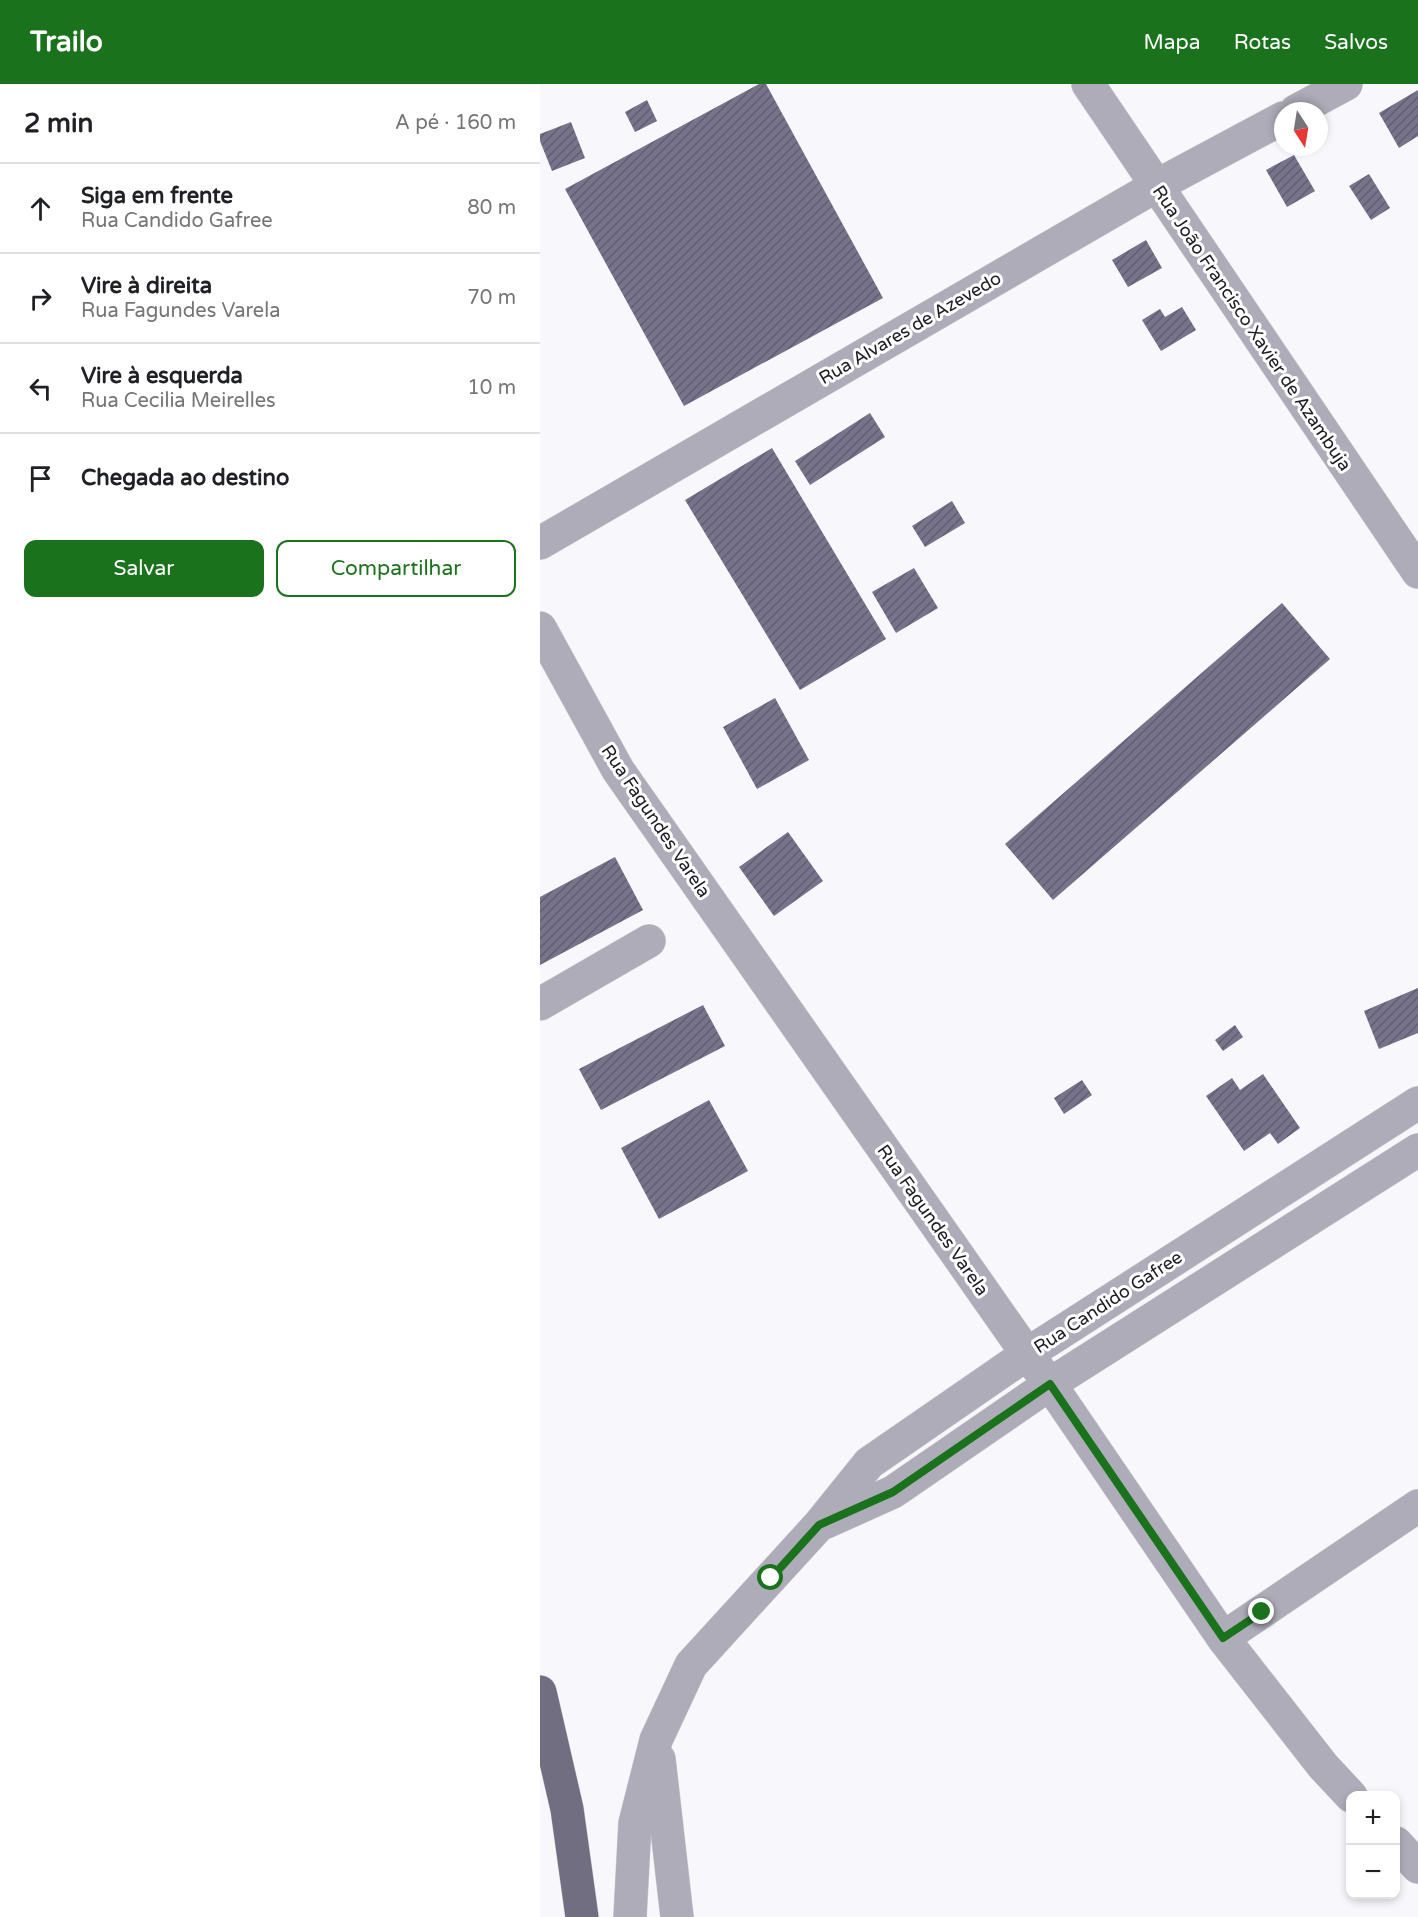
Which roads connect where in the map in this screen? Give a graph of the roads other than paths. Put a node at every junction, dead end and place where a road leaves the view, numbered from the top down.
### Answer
1 (1088, 84) edge
2 (1346, 84) edge
3 (1313, 102) edge
4 (1274, 123) edge
5 (1156, 186) junction
6 (540, 543) edge
7 (1418, 572) edge
8 (540, 628) edge
9 (649, 941) dead end
10 (540, 1004) edge
11 (1418, 1103) edge
12 (1418, 1150) edge
13 (1027, 1354) junction
14 (1050, 1384) junction
15 (1418, 1506) edge
16 (819, 1525) junction
17 (1223, 1638) junction
18 (540, 1692) edge
19 (656, 1740) junction
20 (1346, 1791) edge
21 (1397, 1845) edge
22 (1418, 1867) edge
23 (582, 1917) edge
24 (630, 1917) edge
25 (677, 1917) edge

1 - 5 street, Rua João Francisco Xavier de Azambuja
2 - 3 street
4 - 5 street, Rua Alvares de Azevedo
5 - 6 street, Rua Alvares de Azevedo
5 - 7 street, Rua João Francisco Xavier de Azambuja
8 - 13 street, Rua Fagundes Varela
9 - 10 street
11 - 13 street, Rua Candido Gafree
12 - 14 street, Rua Candido Gafree
13 - 14 street, Rua Fagundes Varela
13 - 16 street, Rua Candido Gafree
14 - 16 street, Rua Candido Gafree
14 - 17 street, Rua Fagundes Varela
15 - 17 street
16 - 19 street, Rua Candido Gafree
17 - 20 street, Rua Fagundes Varela
18 - 23 main road
19 - 24 street, Rua Candido Gafree
19 - 25 street
21 - 22 street

